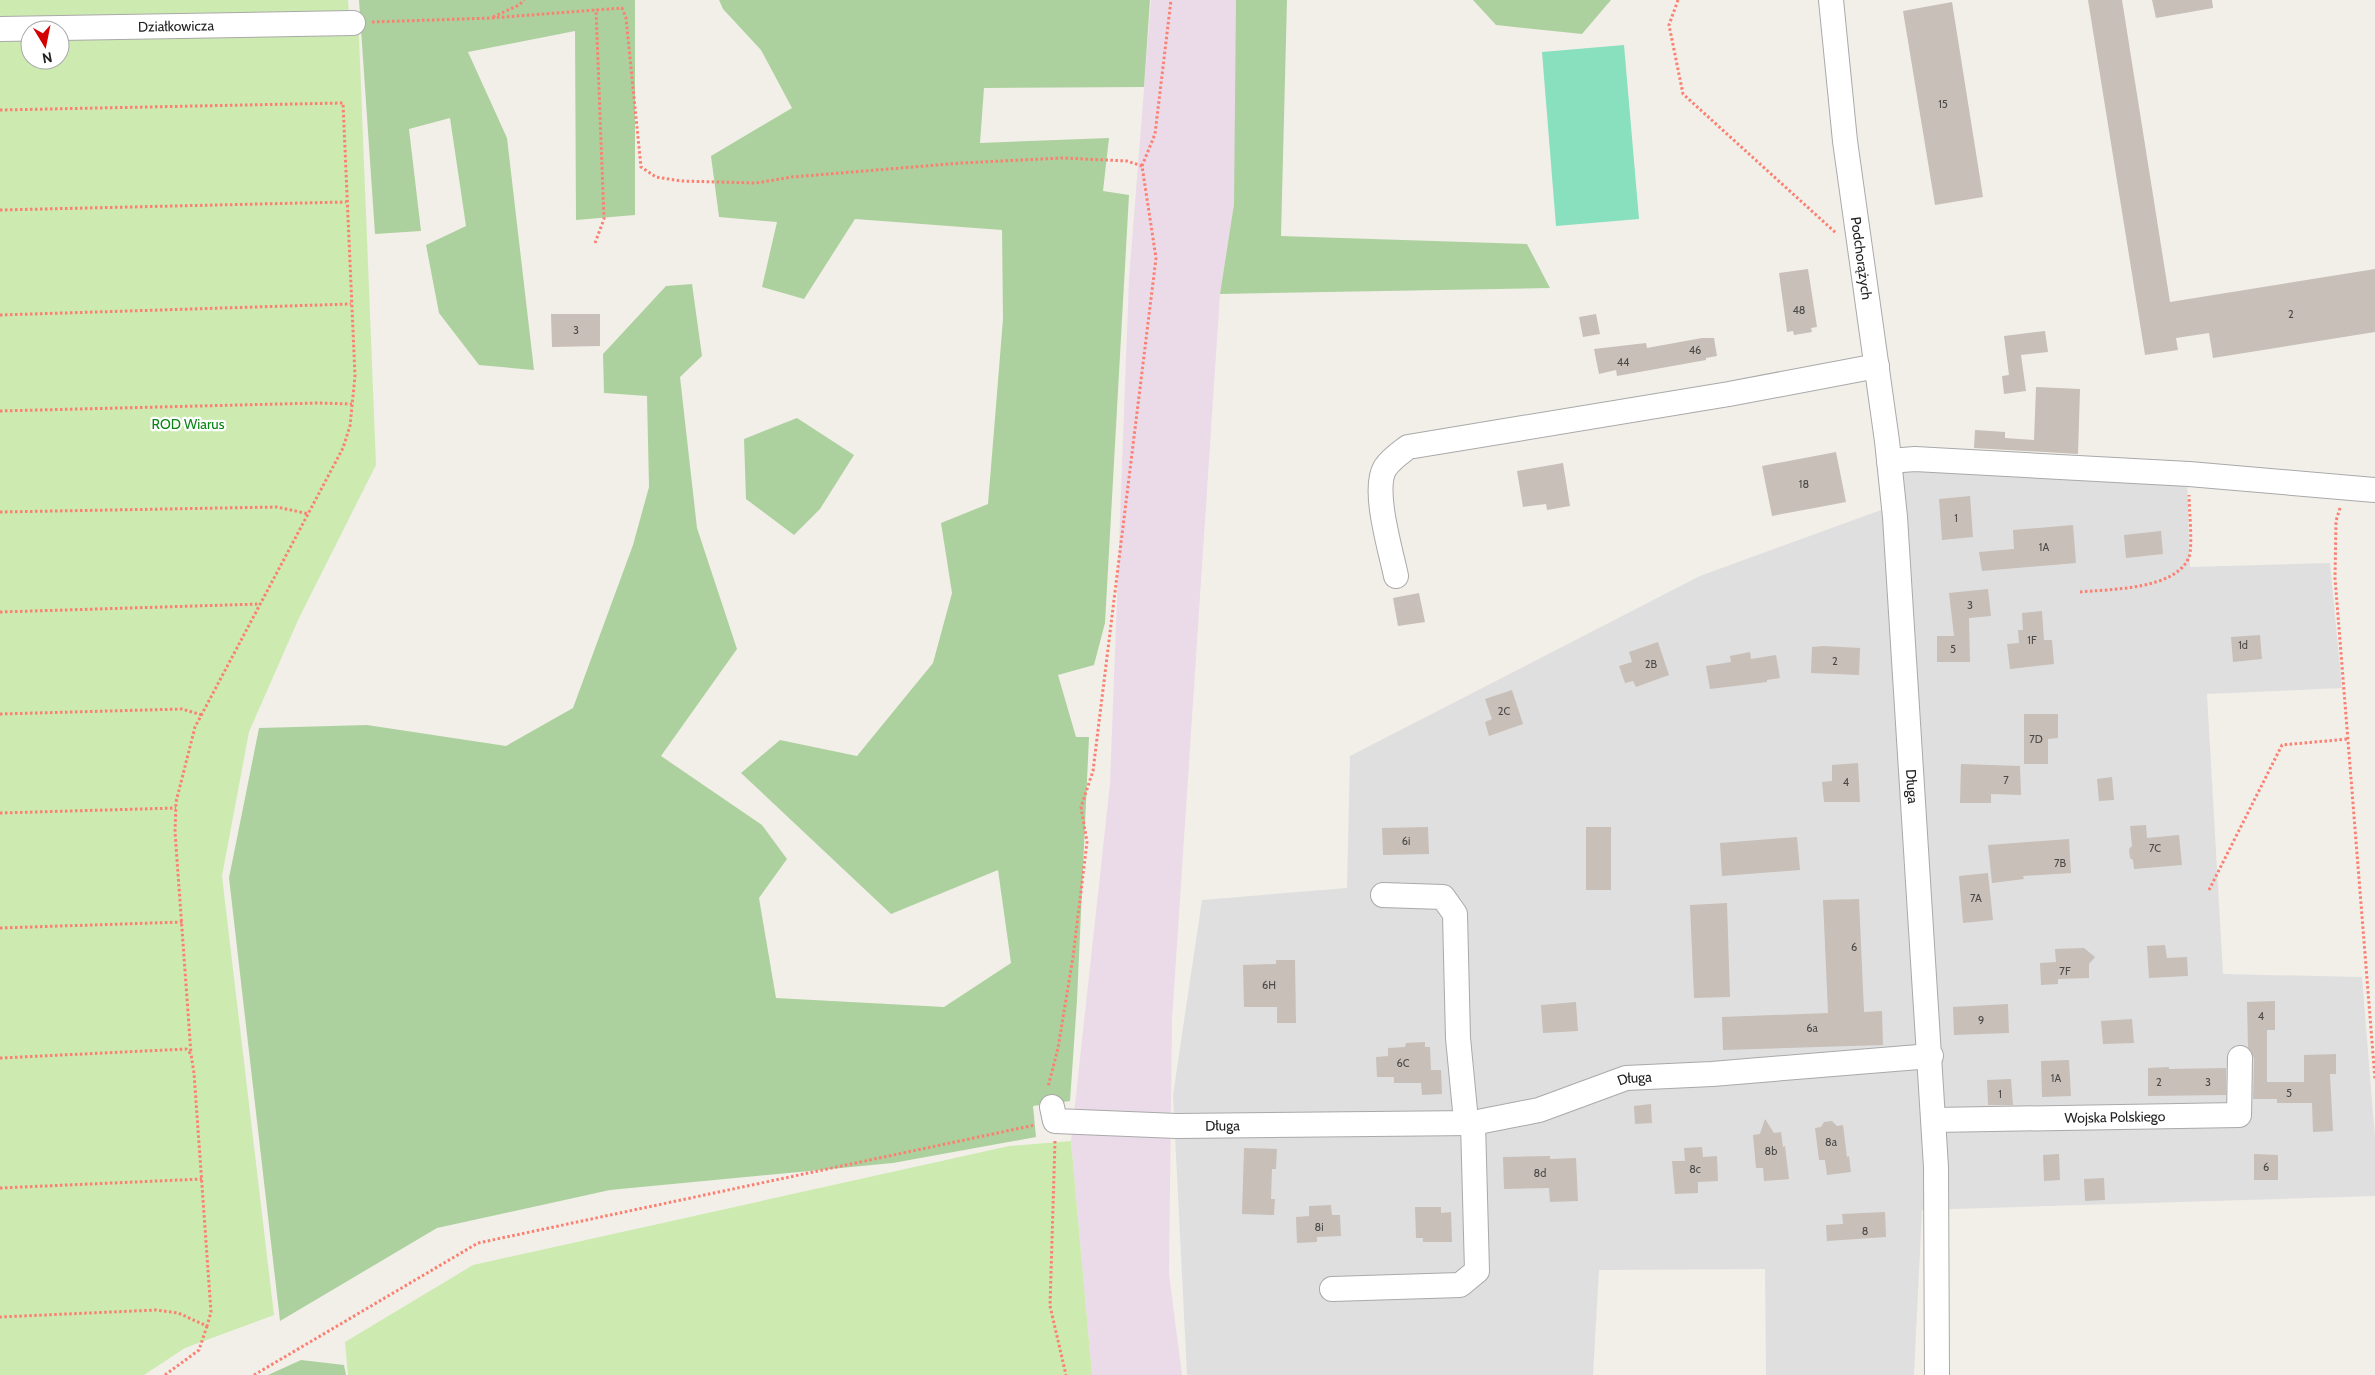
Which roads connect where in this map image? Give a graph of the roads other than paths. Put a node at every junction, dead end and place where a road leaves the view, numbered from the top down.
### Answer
1 (1831, 0) edge
2 (353, 23) road end
3 (0, 29) edge
4 (1877, 366) junction
5 (1889, 461) junction
6 (2366, 490) edge
7 (1895, 517) joint
8 (1396, 576) dead end
9 (1383, 896) dead end
10 (1931, 1056) junction
11 (2240, 1058) dead end
12 (1054, 1114) road end
13 (1934, 1120) junction
14 (1469, 1122) junction
15 (1332, 1289) dead end
16 (1937, 1375) edge

1 - 4 street, Podchorążych
2 - 3 street, Działkowicza
4 - 5 street, Podchorążych
4 - 8 street
5 - 6 street
5 - 7 street, Podchorążych
7 - 10 street, Długa
9 - 14 street
10 - 13 street, Długa
10 - 14 street, Długa
11 - 13 street, Wojska Polskiego
12 - 14 street, Długa
13 - 16 street, Długa
14 - 15 street

